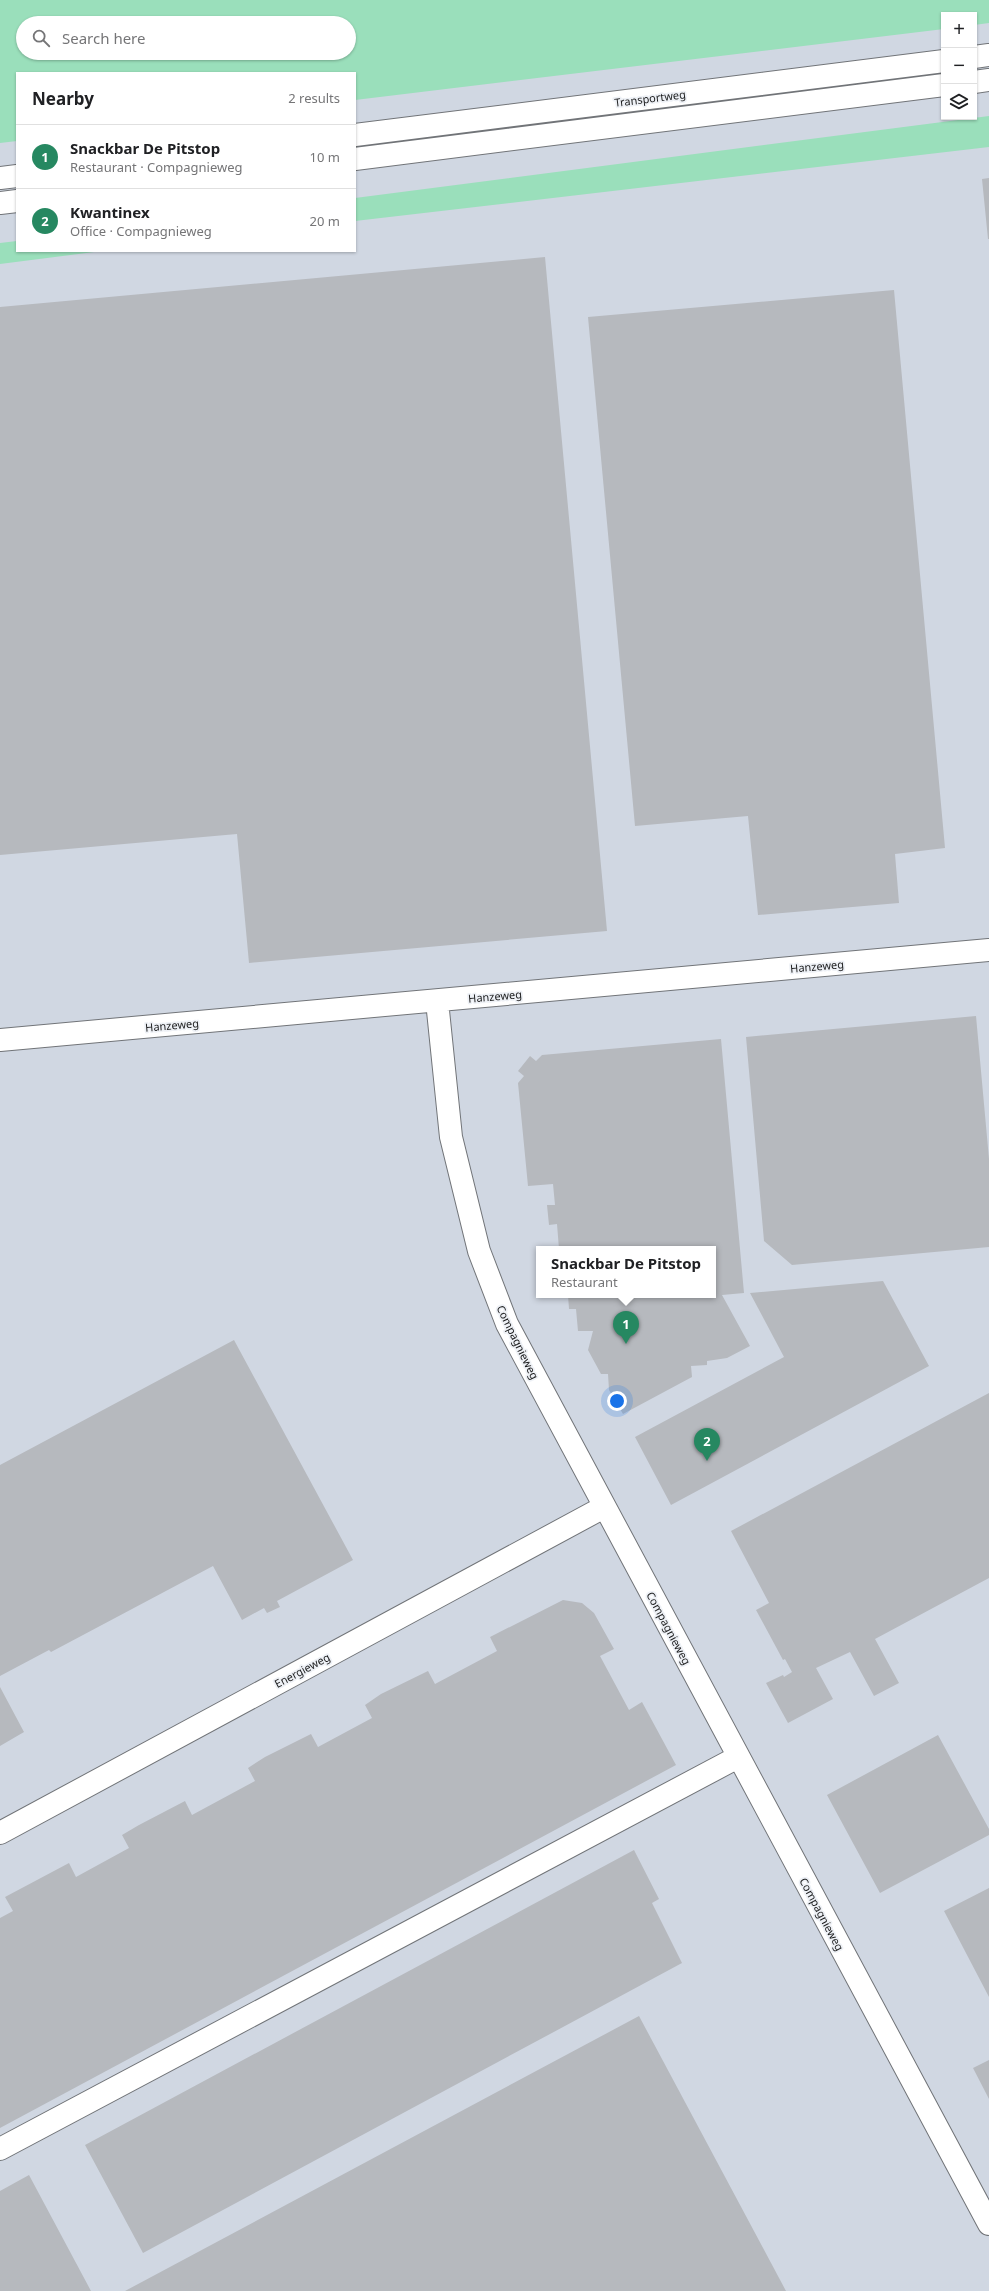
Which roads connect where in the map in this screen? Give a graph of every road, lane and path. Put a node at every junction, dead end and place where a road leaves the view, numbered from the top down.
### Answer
1 (989, 55) edge
2 (977, 57) edge
3 (941, 61) edge
4 (989, 80) edge
5 (977, 82) edge
6 (941, 85) edge
7 (356, 135) edge
8 (356, 159) edge
9 (16, 176) edge
10 (0, 178) edge
11 (16, 201) edge
12 (0, 204) edge
13 (989, 950) edge
14 (437, 1001) junction
15 (0, 1040) edge
16 (604, 1507) junction
17 (738, 1757) junction
18 (0, 1833) edge
19 (0, 2149) edge
20 (989, 2224) edge

1 - 2 street
3 - 7 street, Transportweg
4 - 5 street
6 - 8 street
9 - 10 street
11 - 12 street
13 - 14 street, Hanzeweg
14 - 15 street, Hanzeweg
14 - 16 street, Compagnieweg
16 - 17 street, Compagnieweg
16 - 18 street, Energieweg
17 - 19 street
17 - 20 street, Compagnieweg

